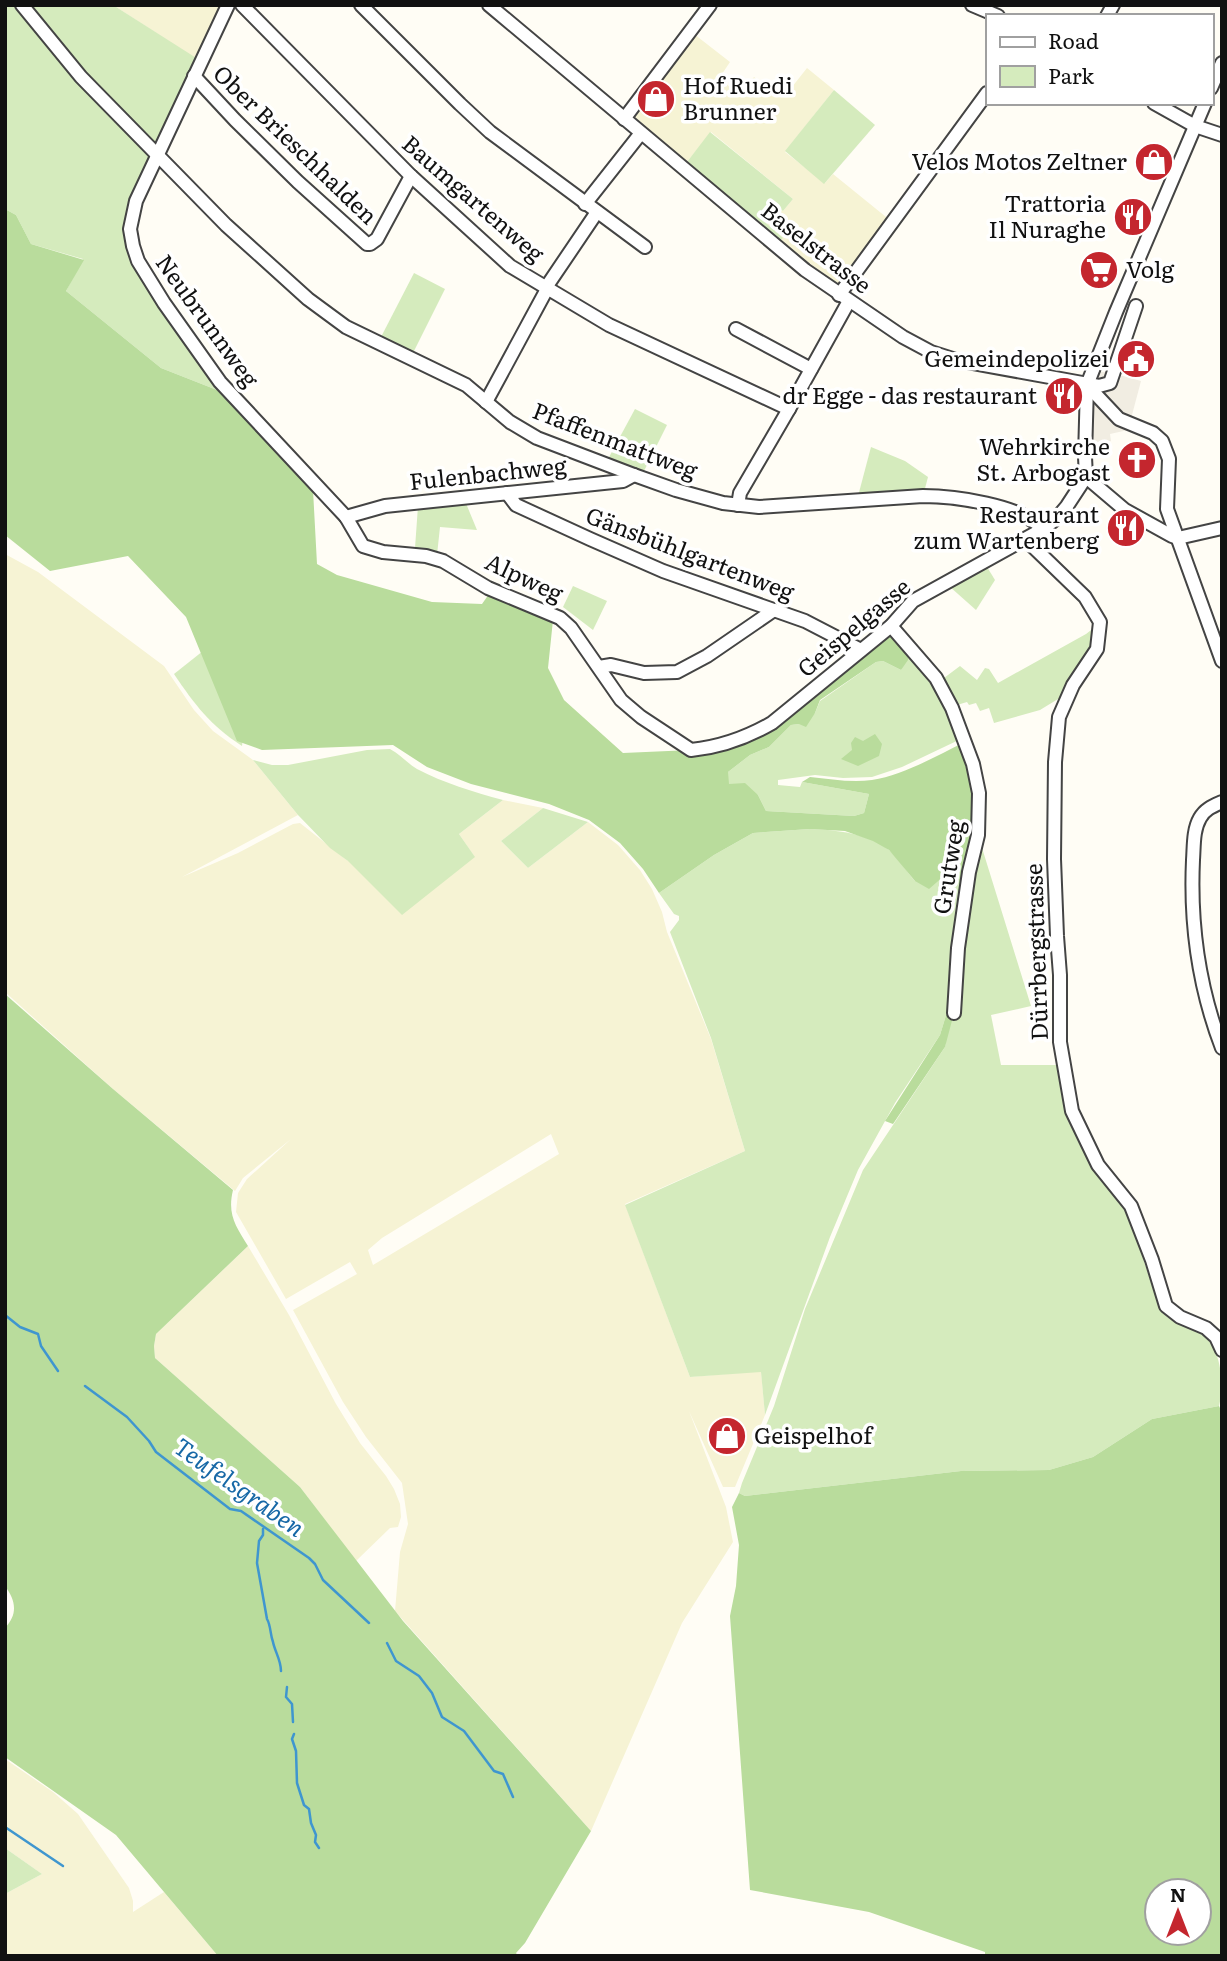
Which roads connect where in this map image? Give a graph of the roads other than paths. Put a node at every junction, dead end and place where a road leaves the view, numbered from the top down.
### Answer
1 (22, 5) edge
2 (228, 5) edge
3 (242, 5) edge
4 (361, 5) edge
5 (489, 5) edge
6 (710, 5) edge
7 (977, 6) edge
8 (994, 14) edge
9 (1222, 63) edge
10 (194, 76) junction
11 (1213, 83) edge
12 (986, 94) edge
13 (1157, 105) edge
14 (1204, 105) edge
15 (624, 119) junction
16 (1195, 127) junction
17 (641, 133) junction
18 (1222, 135) edge
19 (158, 155) junction
20 (411, 176) junction
21 (586, 204) junction
22 (597, 212) junction
23 (645, 247) dead end
24 (547, 289) junction
25 (844, 298) junction
26 (1136, 306) dead end
27 (736, 330) dead end
28 (811, 369) junction
29 (1087, 384) junction
30 (486, 402) junction
31 (789, 409) junction
32 (634, 475) junction
33 (1086, 477) junction
34 (508, 493) junction
35 (737, 505) junction
36 (1167, 509) junction
37 (346, 517) junction
38 (1148, 523) junction
39 (1222, 528) edge
40 (1043, 529) junction
41 (1178, 538) junction
42 (1025, 539) junction
43 (774, 610) junction
44 (891, 626) junction
45 (861, 650) junction
46 (1222, 661) edge
47 (599, 667) junction
48 (691, 750) joint
49 (1222, 802) edge
50 (954, 1013) dead end
51 (1222, 1048) edge
52 (1222, 1350) edge

1 - 19 street, Pfaffenmattweg
2 - 10 street, Neubrunnweg
3 - 20 street, Baumgartenweg
4 - 21 street
5 - 15 street, Baselstrasse
6 - 15 street
7 - 8 street
9 - 11 street
10 - 19 street, Neubrunnweg
10 - 20 street, Ober Brieschhalden
12 - 25 street
13 - 16 street
14 - 16 street
15 - 17 street, Baselstrasse
16 - 18 street
16 - 29 street
17 - 21 street
17 - 25 street, Baselstrasse
19 - 30 street, Pfaffenmattweg
19 - 37 street, Neubrunnweg
20 - 24 street, Baumgartenweg
21 - 22 street
22 - 23 street
22 - 24 street
24 - 30 street
24 - 31 street, Baumgartenweg
25 - 28 street
25 - 29 street, Baselstrasse
26 - 29 street
27 - 28 street
28 - 31 street
29 - 33 street
29 - 36 street
30 - 32 street, Pfaffenmattweg
31 - 35 street
32 - 34 street, Fulenbachweg
32 - 35 street, Pfaffenmattweg
33 - 38 street
33 - 40 street
34 - 37 street, Fulenbachweg
34 - 43 street, Gänsbühlgartenweg
35 - 40 street, Pfaffenmattweg
36 - 38 street
36 - 41 street
37 - 47 street, Alpweg
38 - 41 street
39 - 41 street
40 - 42 street, Geispelgasse
41 - 46 street
42 - 44 street, Geispelgasse
42 - 52 street, Dürrbergstrasse
43 - 45 street, Gänsbühlgartenweg
43 - 47 street
44 - 45 street, Geispelgasse
44 - 50 street, Grutweg
45 - 48 street, Geispelgasse
47 - 48 street, Alpweg
49 - 51 street

